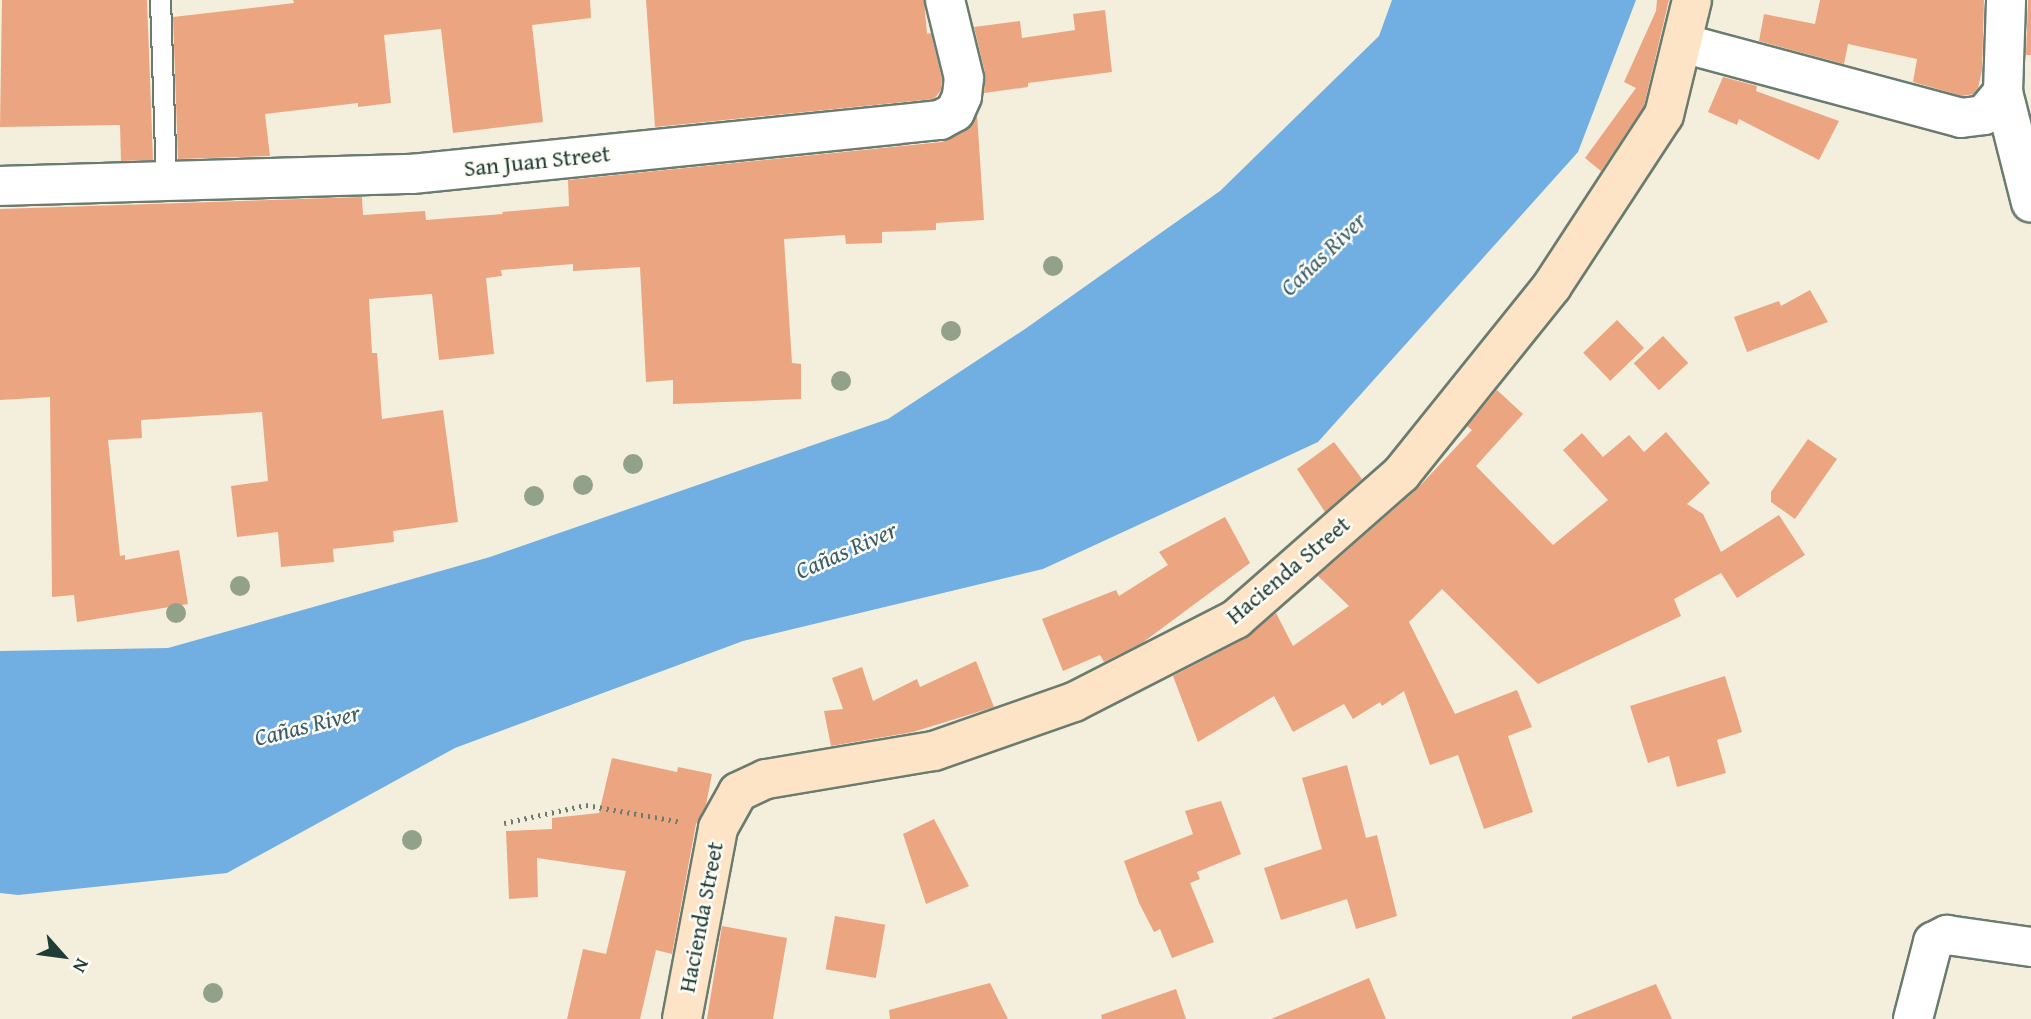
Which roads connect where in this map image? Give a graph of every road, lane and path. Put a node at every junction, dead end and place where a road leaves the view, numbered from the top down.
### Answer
1 (160, 0) edge
2 (945, 0) edge
3 (1692, 0) edge
4 (2006, 0) edge
5 (1682, 43) junction
6 (2003, 92) junction
7 (166, 179) junction
8 (0, 186) edge
9 (2031, 203) edge
10 (504, 823) dead end
11 (718, 828) junction
12 (2031, 947) edge
13 (682, 1019) edge
14 (1913, 1019) edge

1 - 7 lane
2 - 7 street, San Juan Street
3 - 5 street, Hacienda Street
4 - 6 street
5 - 6 street
5 - 11 street, Hacienda Street
6 - 9 street
7 - 8 street, San Juan Street
10 - 11 path
11 - 13 street, Hacienda Street
12 - 14 street

